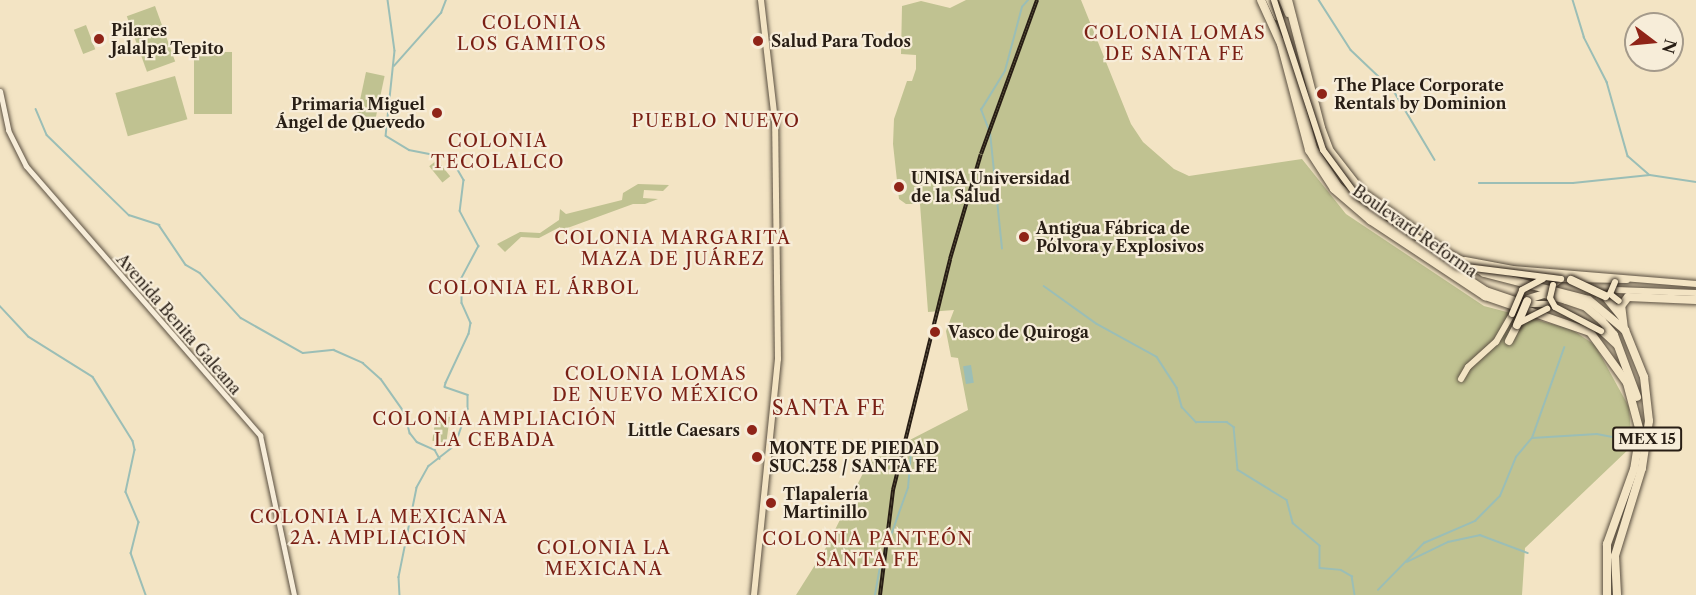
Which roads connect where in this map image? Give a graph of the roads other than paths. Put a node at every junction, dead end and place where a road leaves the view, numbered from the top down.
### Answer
1 (761, 0) edge
2 (1261, 0) edge
3 (1269, 0) edge
4 (1274, 0) edge
5 (1282, 0) edge
6 (1288, 0) edge
7 (1299, 43) junction
8 (0, 91) edge
9 (1461, 260) junction
10 (1546, 278) junction
11 (1634, 278) junction
12 (1561, 279) junction
13 (1571, 280) junction
14 (1520, 281) junction
15 (1619, 282) junction
16 (1696, 284) edge
17 (1616, 290) tunnel mouth
18 (1696, 292) edge
19 (1528, 300) junction
20 (1696, 300) edge
21 (1622, 301) junction
22 (1563, 303) dead end
23 (1504, 304) junction
24 (1548, 306) junction
25 (1622, 318) junction
26 (1516, 324) junction
27 (1625, 330) junction
28 (1509, 341) dead end
29 (1619, 347) junction
30 (1461, 379) dead end
31 (1637, 410) junction
32 (294, 595) edge
33 (754, 595) edge
34 (1607, 595) edge
35 (1617, 595) edge

1 - 33 main road
2 - 23 highway, Boulevard Reforma / MEX 15
3 - 24 main road
4 - 10 main road, bridge
5 - 7 main road, MEX 15
6 - 7 highway, Boulevard Reforma
7 - 9 highway, Boulevard Reforma / MEX 15
8 - 32 street, Avenida Benita Galeana
9 - 11 main road
9 - 14 highway, MEX 15
10 - 12 main road, bridge
10 - 30 main road, bridge
11 - 15 main road
11 - 16 main road
12 - 13 main road, bridge
12 - 29 main road, bridge
13 - 15 main road, bridge
13 - 25 highway, bridge
14 - 19 highway
14 - 27 highway, MEX 15
15 - 21 main road, bridge
17 - 18 main road
19 - 26 highway, bridge
19 - 29 highway
20 - 21 highway
21 - 25 highway
22 - 24 main road
23 - 24 main road
23 - 31 highway, MEX 15
24 - 26 main road, bridge
25 - 27 highway
26 - 28 highway
27 - 35 highway, MEX 15
29 - 31 highway
31 - 34 highway, MEX 15

